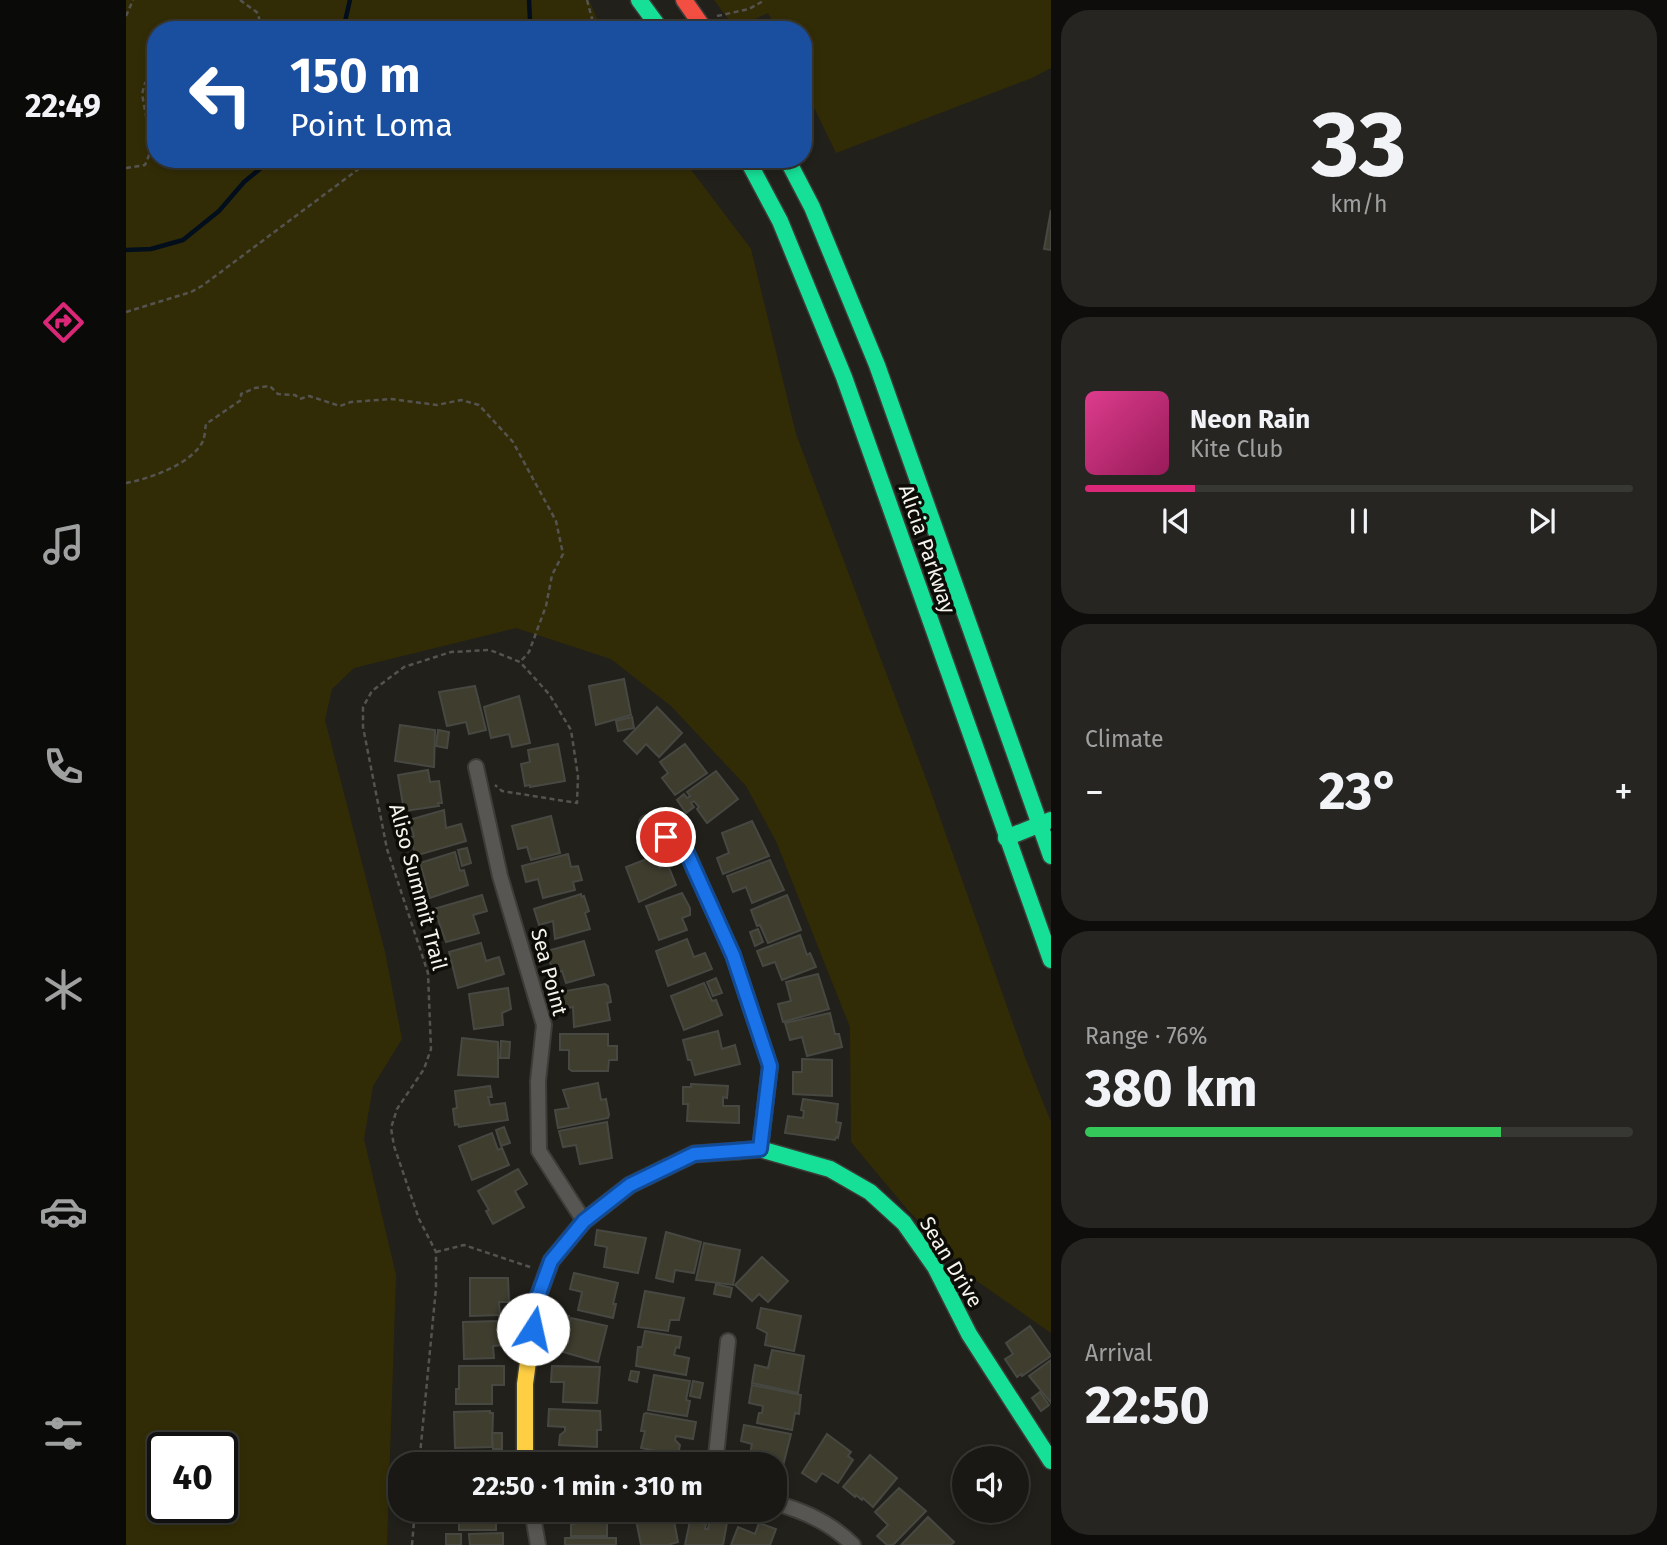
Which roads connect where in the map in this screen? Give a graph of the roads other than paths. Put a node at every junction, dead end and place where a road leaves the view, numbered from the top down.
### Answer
1 (639, 0) edge
2 (684, 0) edge
3 (654, 21) edge
4 (699, 21) edge
5 (752, 168) edge
6 (792, 168) edge
7 (476, 767) road end
8 (1046, 822) edge
9 (647, 823) dead end
10 (1006, 838) junction
11 (1051, 856) edge
12 (1051, 960) edge
13 (760, 1149) junction
14 (584, 1221) junction
15 (728, 1341) dead end
16 (525, 1452) edge
17 (716, 1452) edge
18 (1051, 1461) edge
19 (787, 1506) edge
20 (534, 1522) edge
21 (538, 1545) edge
22 (853, 1545) edge

1 - 3 main road
2 - 4 main road
5 - 10 main road, Alicia Parkway
6 - 8 main road, Alicia Parkway
7 - 14 street, Sea Point
8 - 10 main road
8 - 11 main road, Alicia Parkway
9 - 13 street
10 - 12 main road, Alicia Parkway
13 - 14 main road
13 - 18 main road, Sean Drive
14 - 16 main road
15 - 17 street
19 - 22 street
20 - 21 street

